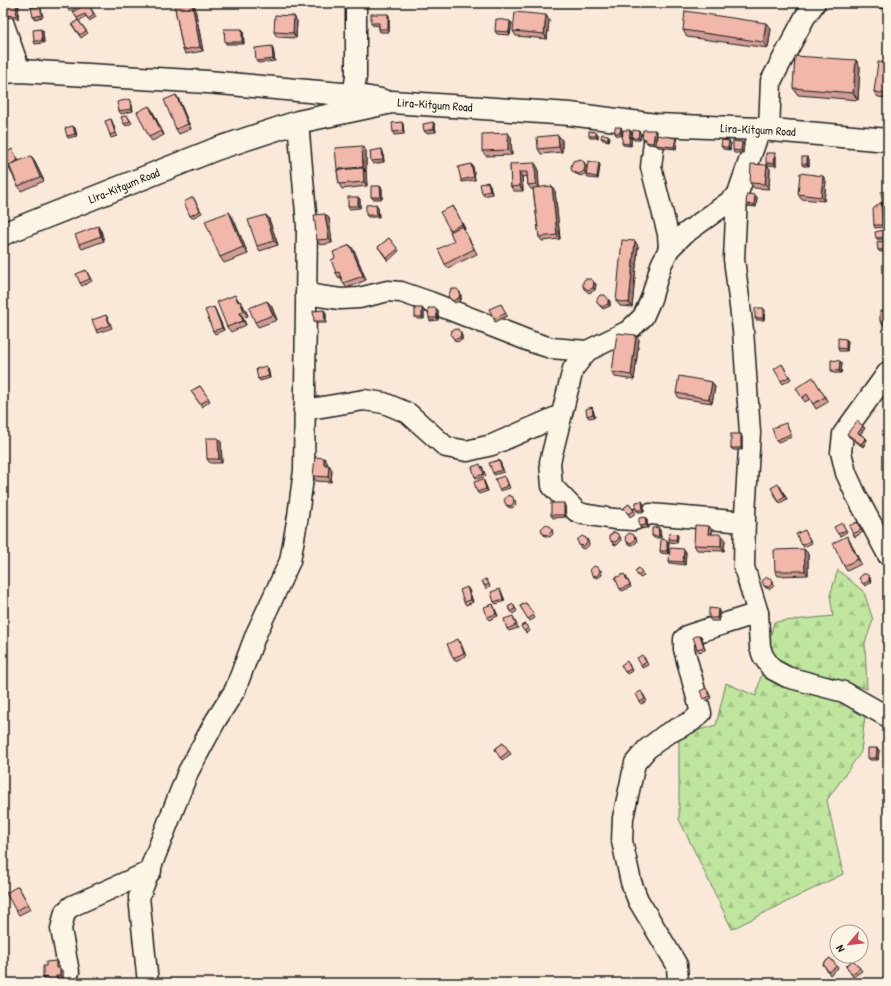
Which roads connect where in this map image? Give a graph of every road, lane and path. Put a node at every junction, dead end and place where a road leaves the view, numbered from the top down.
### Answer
1 (356, 3) edge
2 (815, 3) edge
3 (3, 22) edge
4 (12, 72) edge
5 (353, 95) junction
6 (392, 102) junction
7 (298, 122) junction
8 (656, 125) junction
9 (765, 129) junction
10 (888, 140) edge
11 (737, 196) junction
12 (3, 234) edge
13 (669, 249) junction
14 (306, 294) junction
15 (587, 351) junction
16 (888, 372) edge
17 (304, 410) junction
18 (561, 415) junction
19 (745, 522) junction
20 (888, 554) edge
21 (758, 613) junction
22 (888, 717) edge
23 (150, 871) junction
24 (69, 972) dead end
25 (148, 983) edge
26 (678, 983) edge

1 - 5 street
2 - 9 street
3 - 4 street
4 - 5 main road
5 - 6 main road
6 - 7 main road, Lira-Kitgum Road
6 - 8 main road, Lira-Kitgum Road
7 - 12 main road, Lira-Kitgum Road
7 - 14 street
8 - 9 main road, Lira-Kitgum Road
8 - 13 street
9 - 10 main road, Lira-Kitgum Road
9 - 11 street
11 - 13 street
11 - 19 street
13 - 15 street
14 - 15 street
14 - 17 street
15 - 18 street
16 - 20 street
17 - 18 street
17 - 23 street
18 - 19 street
19 - 21 street
21 - 22 street
21 - 26 street
23 - 24 street
23 - 25 street

